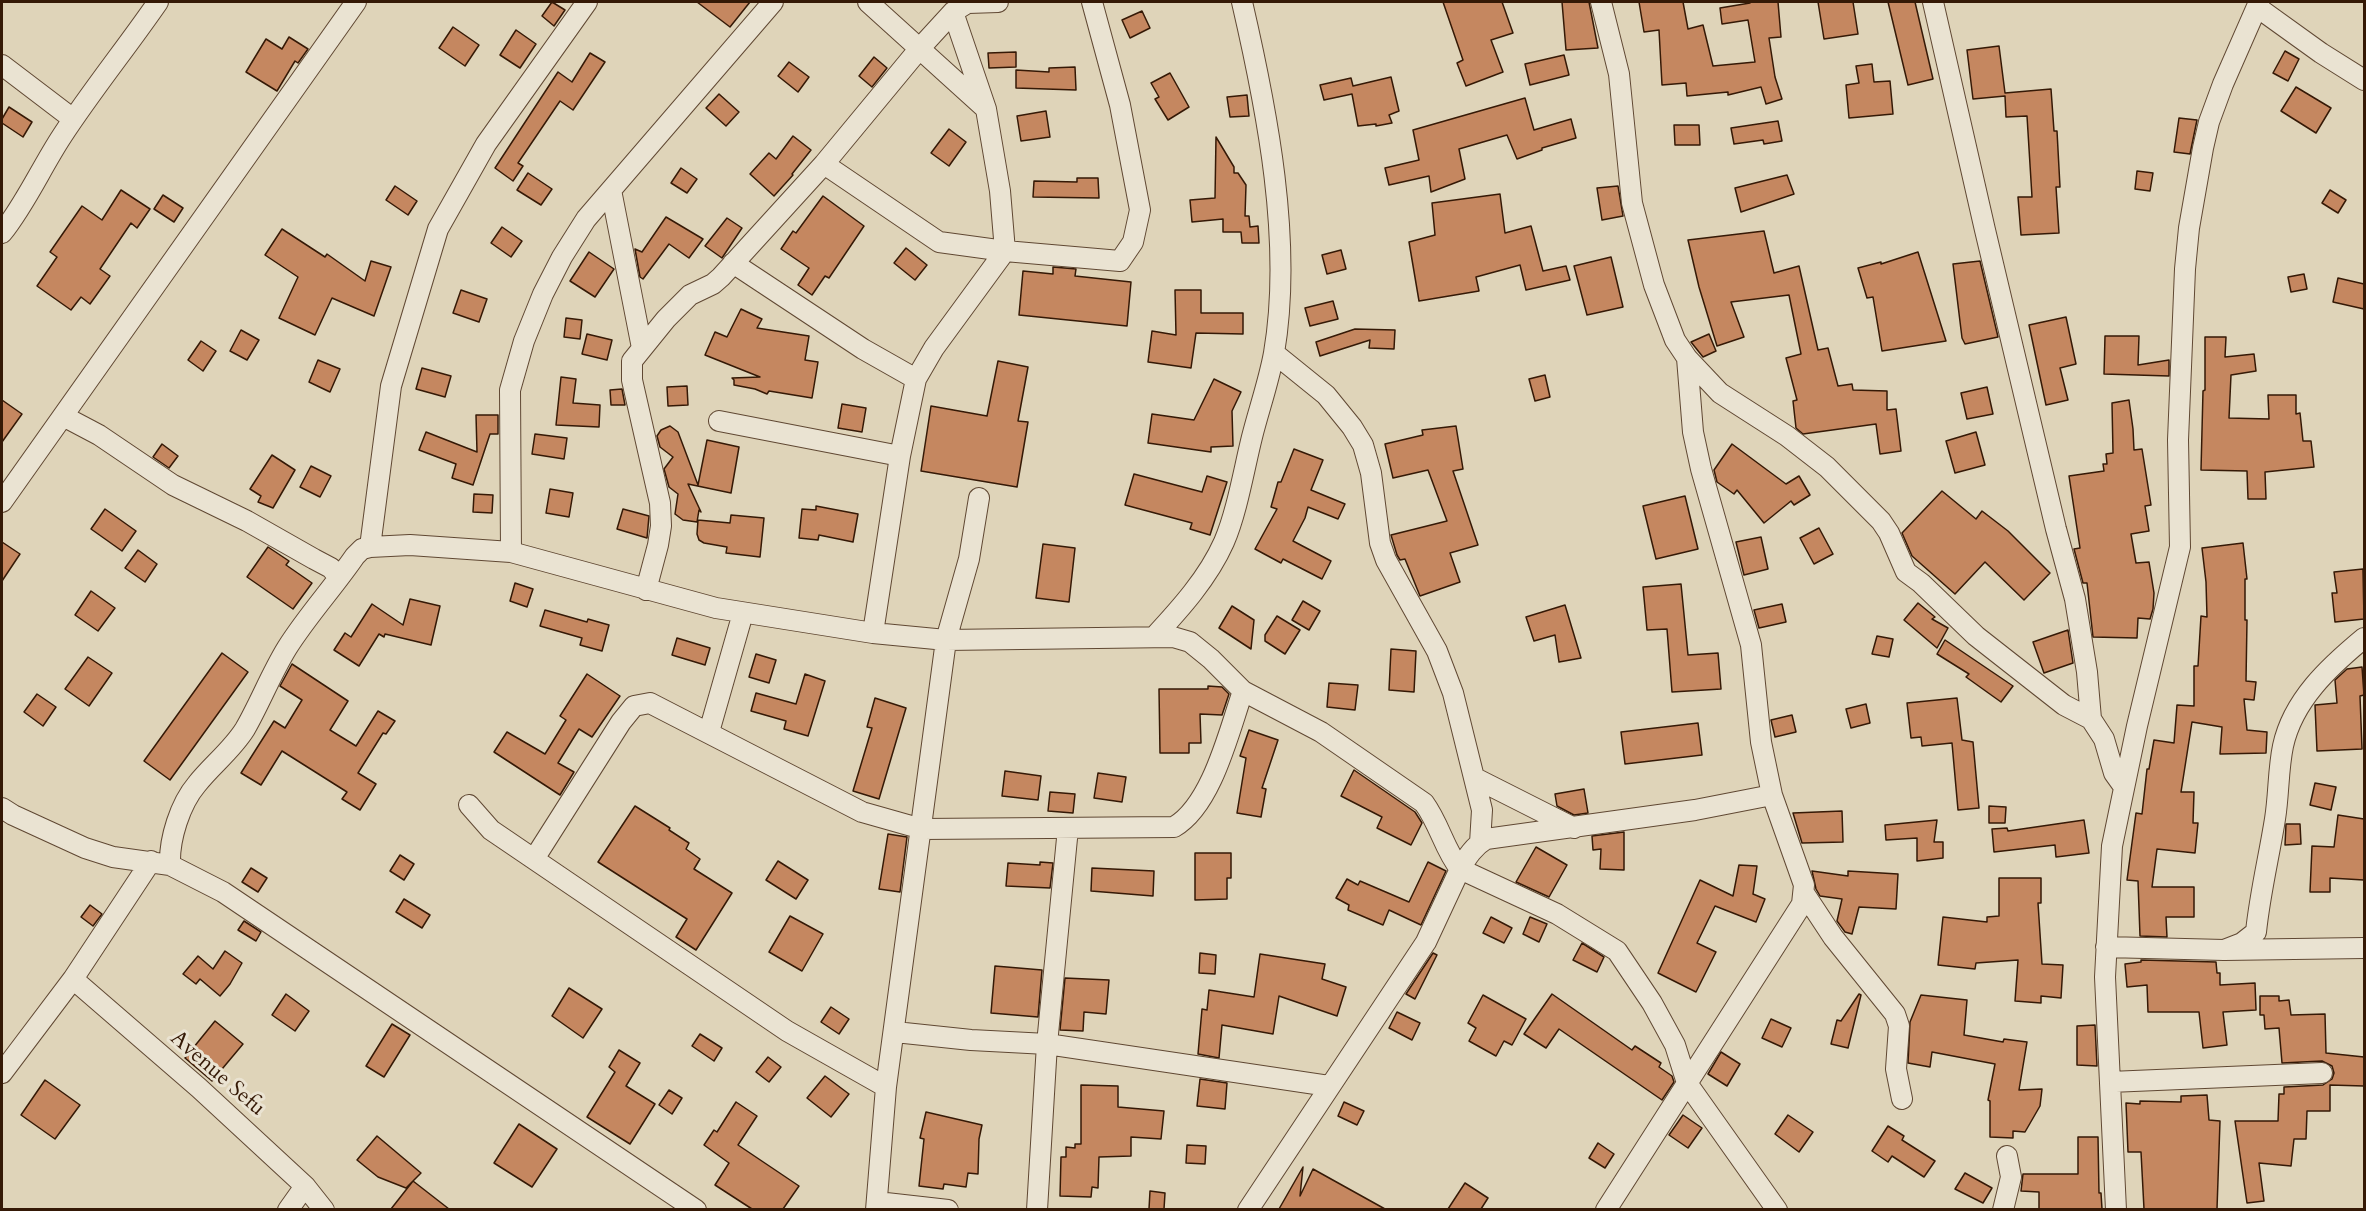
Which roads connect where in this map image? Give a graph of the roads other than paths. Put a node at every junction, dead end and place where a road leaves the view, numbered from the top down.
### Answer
1 (158, 2) edge
2 (356, 2) edge
3 (587, 2) edge
4 (773, 2) edge
5 (868, 2) edge
6 (998, 2) edge
7 (1092, 2) edge
8 (1242, 2) edge
9 (1601, 2) edge
10 (1933, 2) edge
11 (2258, 4) edge
12 (963, 6) edge
13 (920, 48) junction
14 (2, 65) edge
15 (2364, 80) edge
16 (986, 108) junction
17 (73, 119) junction
18 (824, 164) junction
19 (611, 190) junction
20 (2, 233) edge
21 (1005, 252) junction
22 (733, 263) junction
23 (642, 348) junction
24 (1274, 353) junction
25 (1687, 358) junction
26 (916, 379) junction
27 (63, 416) junction
28 (719, 421) dead end
29 (900, 456) junction
30 (979, 498) dead end
31 (2, 502) edge
32 (370, 547) junction
33 (511, 552) junction
34 (339, 579) junction
35 (646, 590) junction
36 (743, 613) junction
37 (873, 633) junction
38 (1154, 637) junction
39 (2364, 638) edge
40 (946, 640) junction
41 (1244, 691) junction
42 (2091, 719) junction
43 (709, 732) junction
44 (1475, 778) junction
45 (2124, 787) junction
46 (1772, 795) junction
47 (469, 805) dead end
48 (2, 808) edge
49 (1068, 828) junction
50 (1574, 828) junction
51 (922, 829) junction
52 (1480, 843) junction
53 (534, 859) junction
54 (160, 863) junction
55 (1460, 869) junction
56 (1804, 893) junction
57 (2361, 944) edge
58 (2106, 947) junction
59 (2224, 950) junction
60 (73, 979) junction
61 (895, 1032) junction
62 (1047, 1044) junction
63 (2, 1073) edge
64 (2322, 1073) dead end
65 (2110, 1082) junction
66 (1687, 1083) junction
67 (1329, 1086) junction
68 (886, 1087) junction
69 (1902, 1099) dead end
70 (2007, 1155) dead end
71 (305, 1186) junction
72 (877, 1206) edge
73 (288, 1209) edge
74 (324, 1209) edge
75 (696, 1209) edge
76 (948, 1209) edge
77 (1037, 1209) edge
78 (1248, 1209) edge
79 (1606, 1209) edge
80 (1777, 1209) edge
81 (2002, 1209) edge
82 (2116, 1209) edge

1 - 17 street
2 - 27 street
3 - 32 street
4 - 19 street
5 - 13 street
6 - 12 street
7 - 21 street
8 - 24 street
9 - 25 street
10 - 42 street
11 - 15 street
11 - 45 street
12 - 13 street
12 - 16 street
13 - 16 street
13 - 18 street
14 - 17 street
16 - 21 street
17 - 20 street
18 - 21 street
18 - 22 street
19 - 23 street
19 - 33 street
21 - 26 street
22 - 23 street
22 - 26 street
23 - 35 street
24 - 38 street
24 - 44 street
25 - 42 street
25 - 46 street
26 - 29 street
27 - 31 street
27 - 34 street
28 - 29 street
29 - 37 street
30 - 40 street
32 - 33 street
32 - 34 street
33 - 35 street
34 - 54 street
35 - 36 street
36 - 37 street
36 - 43 street
37 - 40 street
38 - 40 street
38 - 41 street
39 - 59 street
40 - 51 street
41 - 49 street
41 - 55 street
42 - 45 street
43 - 51 street
43 - 53 street
44 - 50 street
44 - 52 street
45 - 58 street
46 - 50 street
46 - 56 street
47 - 53 street
48 - 54 street
49 - 51 street
49 - 62 street
50 - 52 street
51 - 61 street
52 - 55 street
53 - 68 street
54 - 60 street
54 - 75 street
55 - 66 street
55 - 67 street
56 - 66 street
56 - 69 street
57 - 59 street
58 - 59 street
58 - 65 street
60 - 63 street
60 - 71 street, Avenue Sefu
61 - 62 street
61 - 68 street
62 - 67 street
62 - 77 street
64 - 65 street
65 - 82 street
66 - 79 street
66 - 80 street
67 - 78 street
68 - 72 street
70 - 81 street
71 - 73 street
71 - 74 street, Avenue Sefu
72 - 76 street

